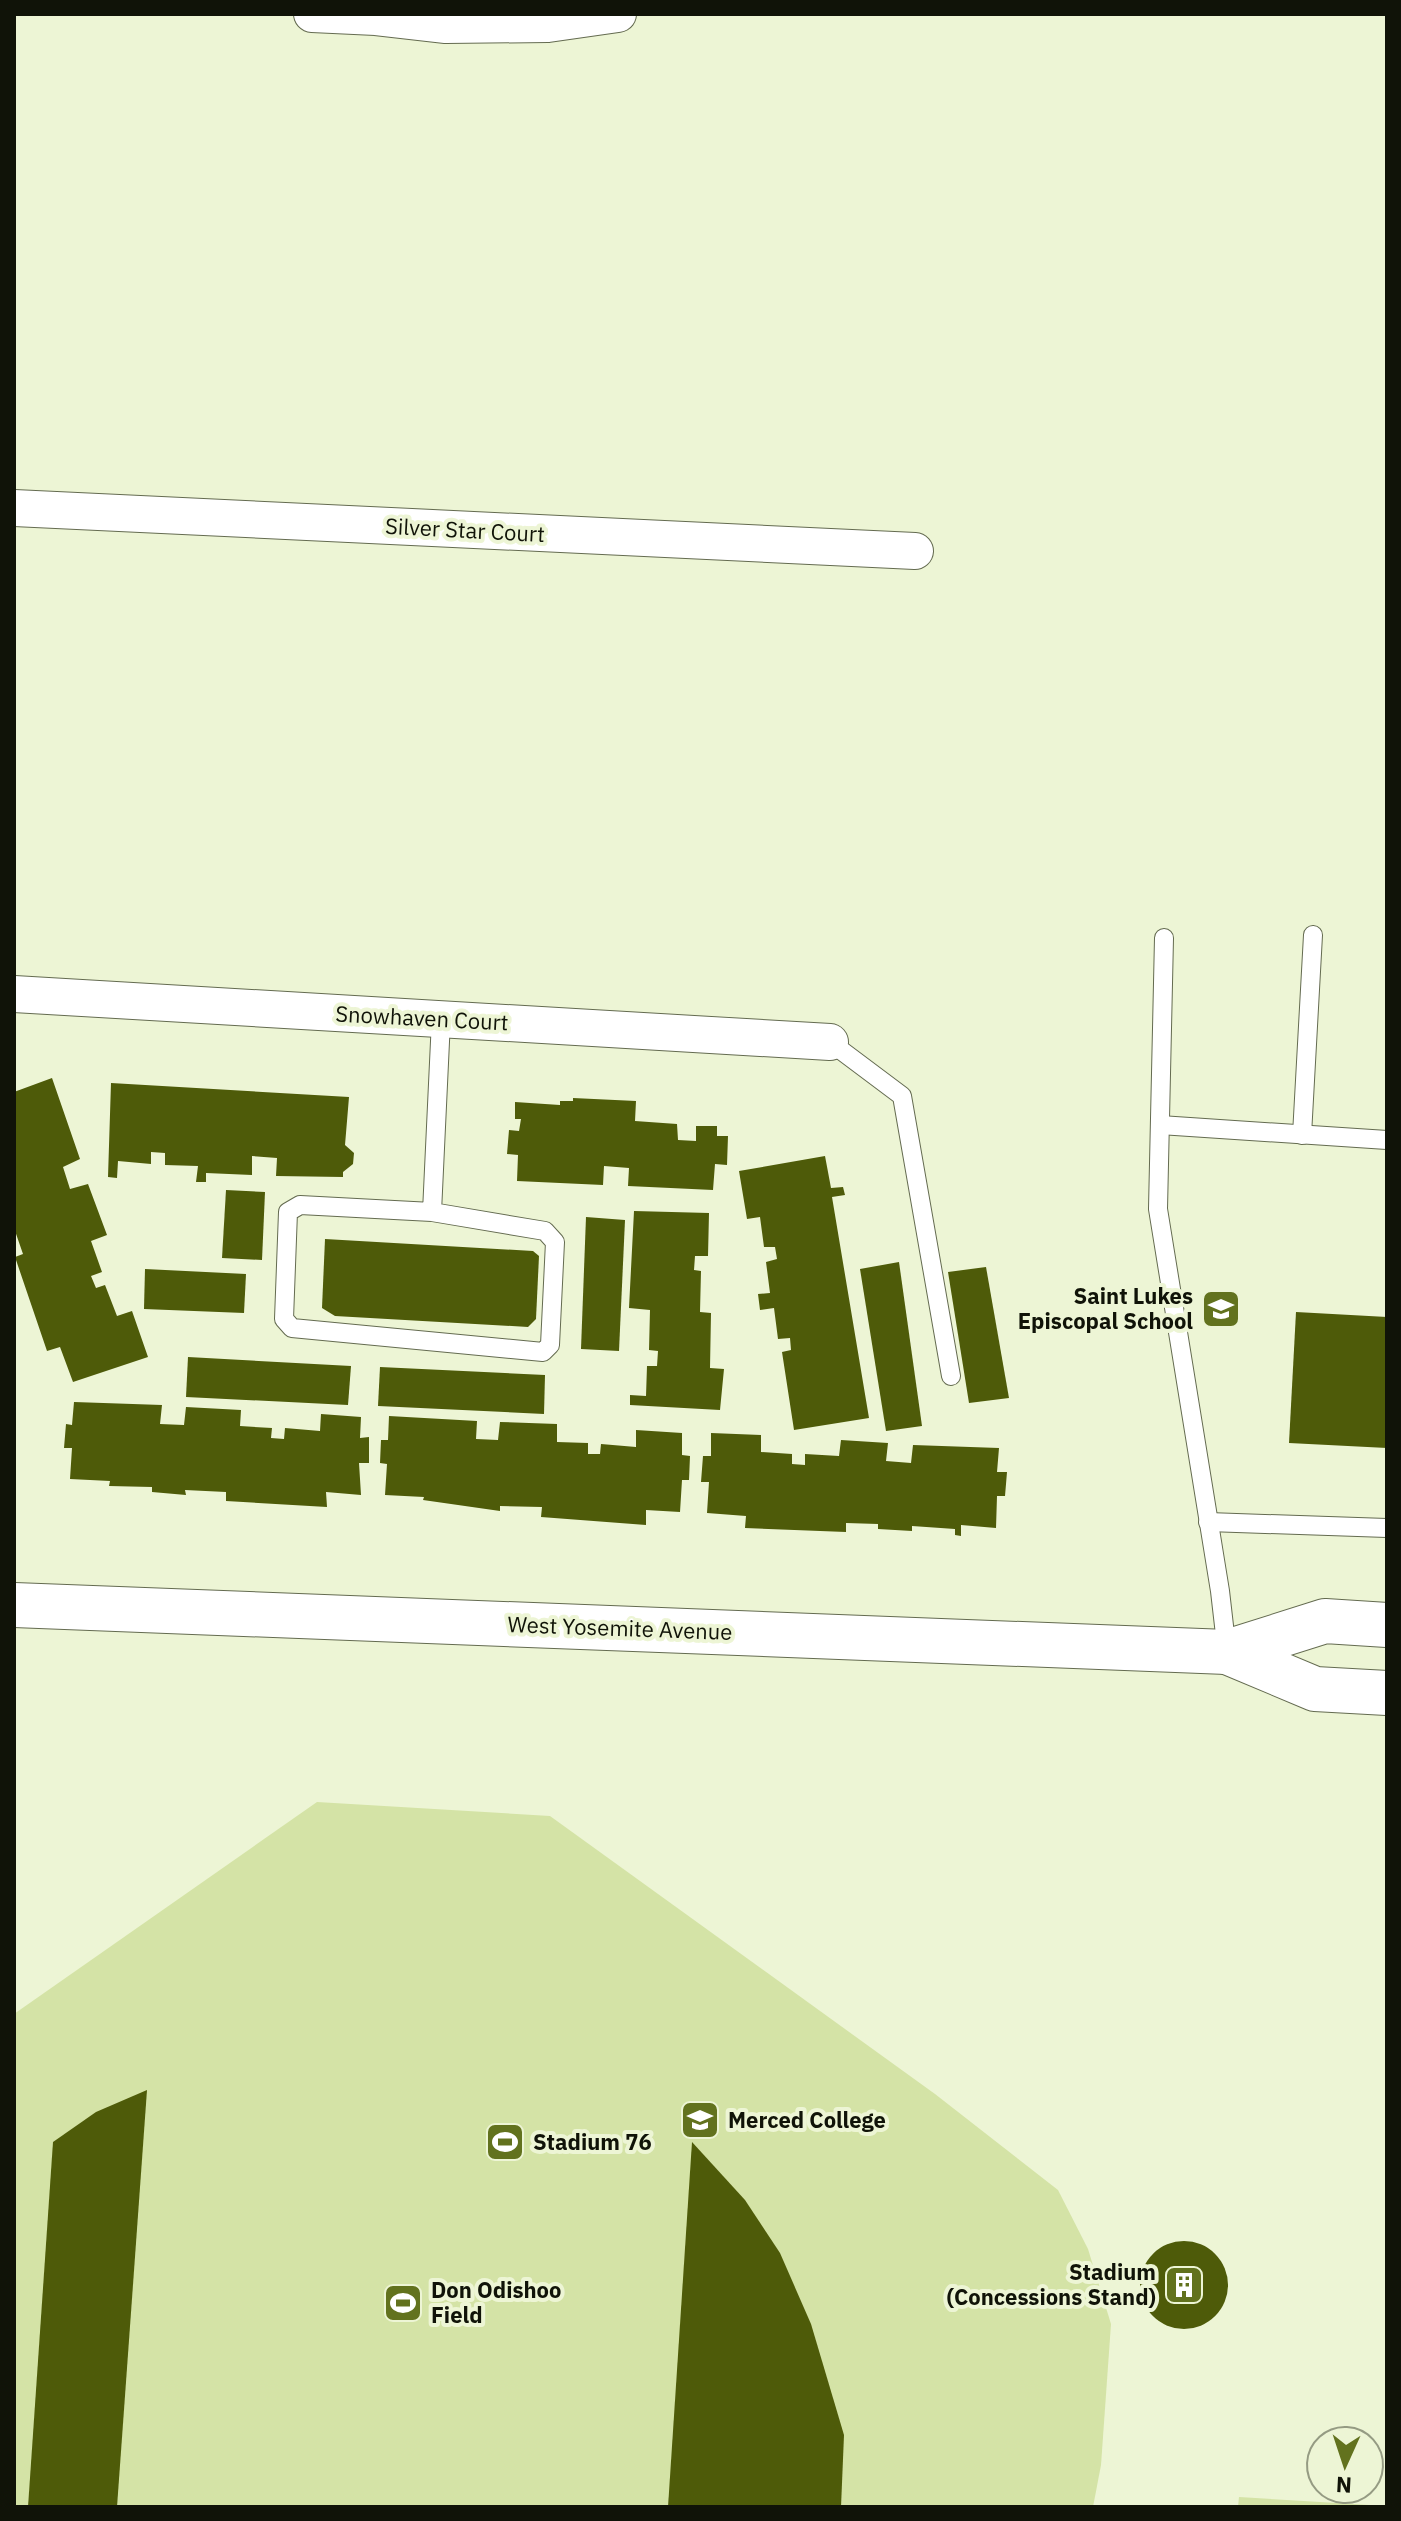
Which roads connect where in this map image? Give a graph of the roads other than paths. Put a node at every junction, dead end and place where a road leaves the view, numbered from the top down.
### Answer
1 (312, 14) edge
2 (618, 14) edge
3 (376, 16) edge
4 (14, 508) edge
5 (915, 551) dead end
6 (1313, 935) dead end
7 (1164, 938) dead end
8 (14, 994) edge
9 (441, 1020) junction
10 (830, 1042) joint
11 (1160, 1125) junction
12 (1302, 1135) junction
13 (1387, 1140) edge
14 (432, 1212) junction
15 (951, 1376) dead end
16 (1208, 1522) junction
17 (1387, 1528) edge
18 (14, 1605) edge
19 (1387, 1625) edge
20 (1227, 1652) junction
21 (1387, 1693) edge

1 - 3 street
2 - 3 street
4 - 5 street, Silver Star Court
6 - 12 lane
7 - 11 lane
8 - 9 street, Snowhaven Court
9 - 10 street, Snowhaven Court
9 - 14 lane
10 - 15 lane
11 - 12 lane
11 - 16 lane
12 - 13 lane
14 - 14 lane
16 - 17 lane
16 - 20 lane
18 - 20 main road, West Yosemite Avenue
19 - 20 main road, West Yosemite Avenue
20 - 21 main road, West Yosemite Avenue

